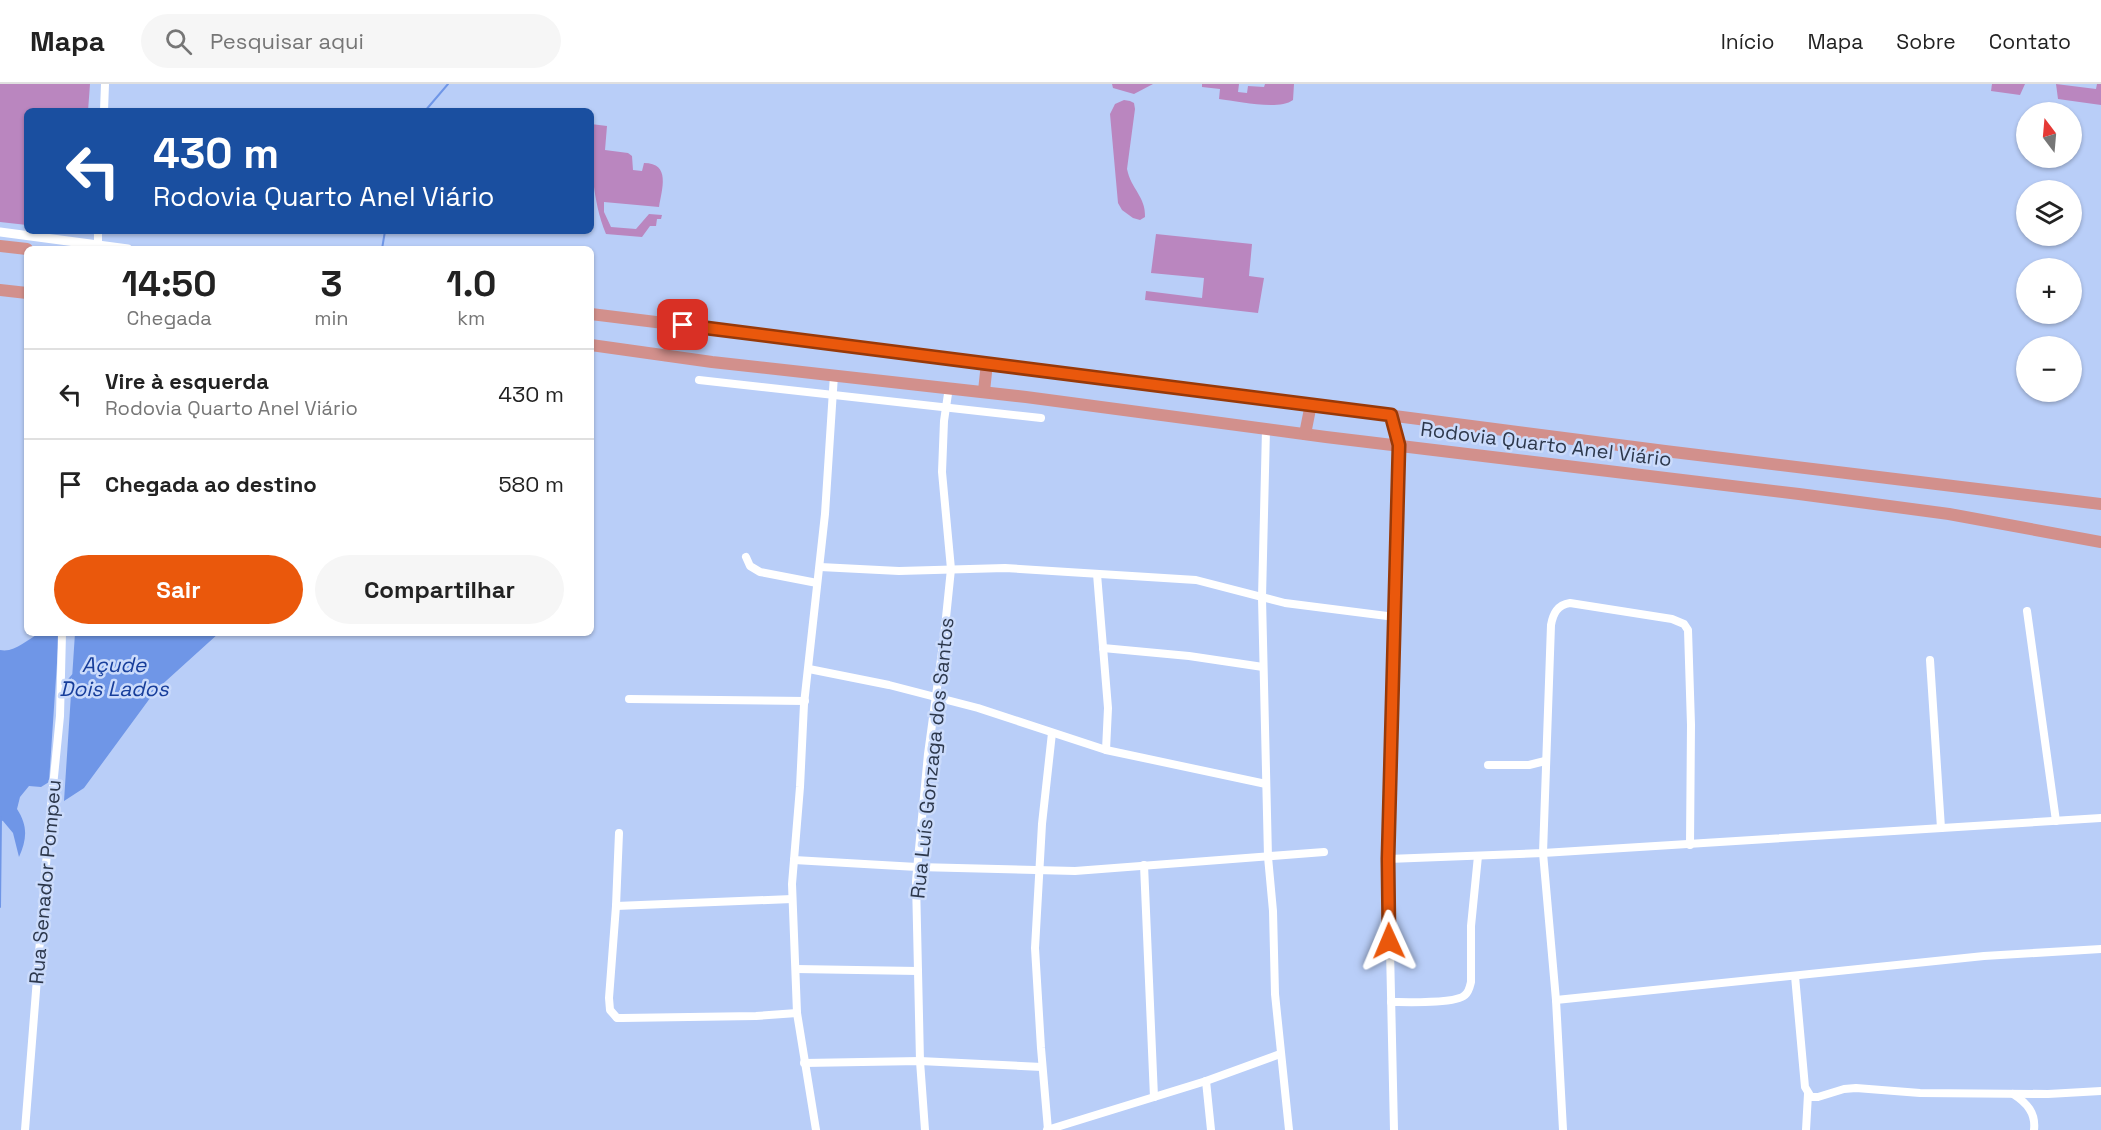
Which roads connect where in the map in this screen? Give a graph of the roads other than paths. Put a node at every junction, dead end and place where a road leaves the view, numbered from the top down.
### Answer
1 (105, 84) edge
2 (104, 108) edge
3 (0, 232) edge
4 (98, 234) edge
5 (98, 244) junction
6 (0, 246) edge
7 (110, 246) edge
8 (24, 249) edge
9 (0, 290) edge
10 (24, 293) edge
11 (594, 314) edge
12 (594, 345) edge
13 (987, 363) junction
14 (834, 375) junction
15 (699, 380) dead end
16 (949, 387) junction
17 (984, 392) junction
18 (832, 394) junction
19 (1311, 404) junction
20 (945, 407) junction
21 (1391, 415) junction
22 (1041, 418) dead end
23 (1266, 429) junction
24 (1305, 434) junction
25 (1399, 445) junction
26 (2101, 504) edge
27 (2101, 542) edge
28 (746, 557) dead end
29 (820, 567) junction
30 (951, 569) junction
31 (1097, 574) junction
32 (817, 584) junction
33 (1262, 598) junction
34 (2027, 610) dead end
35 (1395, 617) junction
36 (62, 636) edge
37 (1103, 648) junction
38 (1930, 660) dead end
39 (1263, 667) junction
40 (809, 669) junction
41 (936, 697) junction
42 (629, 699) dead end
43 (805, 701) junction
44 (1052, 733) junction
45 (1106, 750) junction
46 (1545, 761) junction
47 (1488, 765) dead end
48 (1266, 784) junction
49 (2101, 818) edge
50 (2056, 821) junction
51 (1941, 828) junction
52 (619, 832) dead end
53 (1690, 845) junction
54 (1324, 852) dead end
55 (1543, 854) junction
56 (1478, 856) junction
57 (1268, 857) junction
58 (1388, 859) junction
59 (794, 860) junction
60 (1144, 865) junction
61 (917, 867) junction
62 (1039, 870) junction
63 (792, 899) junction
64 (616, 906) junction
65 (2101, 949) edge
66 (796, 969) junction
67 (918, 970) junction
68 (1796, 976) junction
69 (1557, 1000) junction
70 (1390, 1002) junction
71 (797, 1013) junction
72 (1280, 1054) junction
73 (920, 1061) junction
74 (804, 1063) junction
75 (1042, 1067) junction
76 (1206, 1081) junction
77 (2101, 1091) edge
78 (1808, 1094) junction
79 (2012, 1094) junction
80 (1154, 1097) junction
81 (26, 1130) edge
82 (816, 1130) edge
83 (925, 1130) edge
84 (1048, 1130) edge
85 (1211, 1130) edge
86 (1289, 1130) edge
87 (1394, 1130) edge
88 (1563, 1130) edge
89 (1806, 1130) edge
90 (2034, 1130) edge

1 - 2 street
3 - 5 street
4 - 5 street
5 - 7 street
6 - 8 highway
9 - 10 highway
11 - 13 highway, Rodovia Quarto Anel Viário
12 - 14 highway, Rodovia Quarto Anel Viário
13 - 17 highway
13 - 19 highway, Rodovia Quarto Anel Viário
14 - 16 highway, Rodovia Quarto Anel Viário
14 - 18 street
15 - 18 street
16 - 17 highway, Rodovia Quarto Anel Viário
16 - 20 street, Rua Luís Gonzaga dos Santos
17 - 23 highway, Rodovia Quarto Anel Viário
18 - 20 street
18 - 29 street
19 - 21 highway, Rodovia Quarto Anel Viário
19 - 24 highway
20 - 22 street
20 - 30 street, Rua Luís Gonzaga dos Santos
21 - 25 highway
21 - 26 highway, Rodovia Quarto Anel Viário
23 - 24 highway, Rodovia Quarto Anel Viário
23 - 33 street
24 - 25 highway, Rodovia Quarto Anel Viário
25 - 27 highway, Rodovia Quarto Anel Viário
25 - 35 street
28 - 32 street
29 - 30 street
29 - 32 street
30 - 31 street
30 - 41 street, Rua Luís Gonzaga dos Santos
31 - 33 street
31 - 37 street
32 - 40 street
33 - 35 street
33 - 39 street
34 - 50 street
35 - 58 street
36 - 81 street, Rua Senador Pompeu
37 - 39 street
37 - 45 street
38 - 51 street
39 - 48 street
40 - 41 street
40 - 43 street
41 - 44 street
41 - 61 street, Rua Luís Gonzaga dos Santos
42 - 43 street
43 - 59 street
44 - 45 street
44 - 62 street
45 - 48 street
46 - 47 street
46 - 53 street
46 - 55 street
48 - 57 street
49 - 50 street
50 - 51 street
51 - 53 street
52 - 64 street
53 - 55 street
54 - 57 street
55 - 56 street
55 - 69 street
56 - 58 street
56 - 70 street
57 - 60 street
57 - 72 street
58 - 70 street
59 - 61 street
59 - 63 street
60 - 62 street
60 - 80 street
61 - 62 street
61 - 67 street, Rua Luís Gonzaga dos Santos
62 - 75 street
63 - 64 street
63 - 66 street
64 - 71 street
65 - 68 street
66 - 67 street
66 - 71 street
67 - 73 street, Rua Luís Gonzaga dos Santos
68 - 69 street
68 - 78 street
69 - 88 street
70 - 87 street
71 - 74 street
72 - 76 street
72 - 86 street
73 - 74 street
73 - 75 street
73 - 83 street, Rua Luís Gonzaga dos Santos
74 - 82 street
75 - 84 street
76 - 80 street
76 - 85 street
77 - 79 street
78 - 79 street
78 - 89 street
79 - 90 street
80 - 84 street

